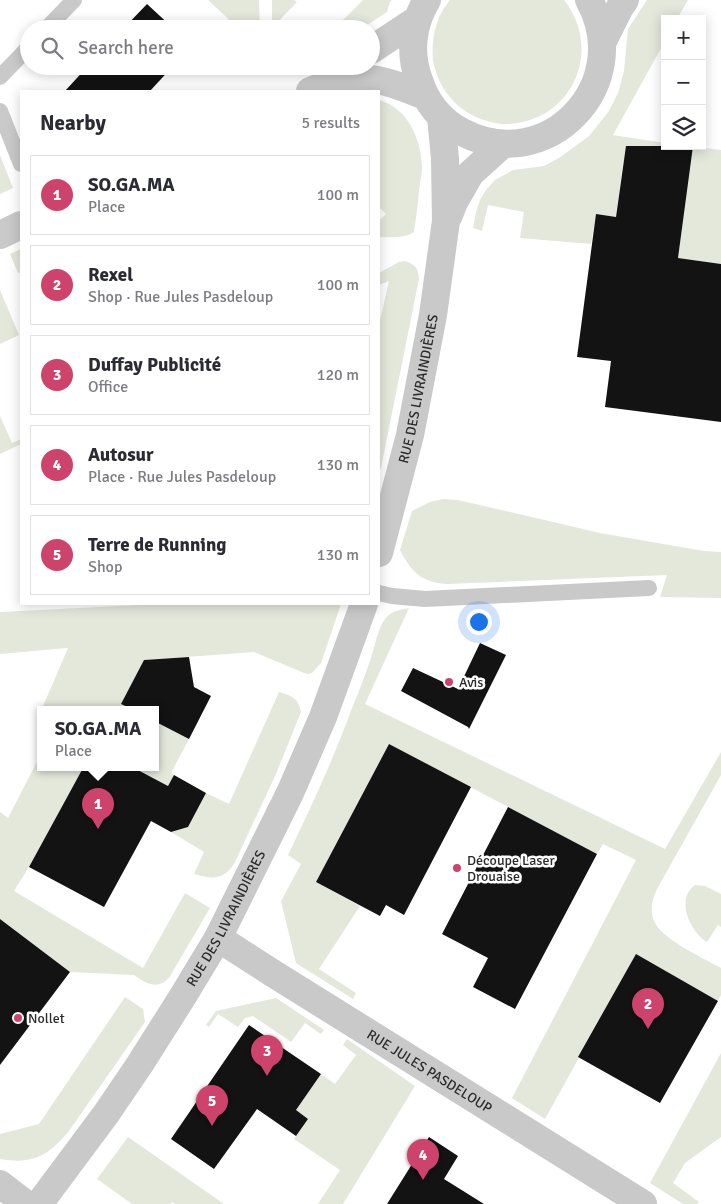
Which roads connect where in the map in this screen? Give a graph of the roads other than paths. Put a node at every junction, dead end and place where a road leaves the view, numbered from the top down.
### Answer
1 (74, 0) edge
2 (589, 0) edge
3 (625, 0) edge
4 (423, 9) edge
5 (55, 20) edge
6 (380, 43) edge
7 (602, 43) junction
8 (20, 56) edge
9 (334, 75) edge
10 (0, 77) edge
11 (311, 90) edge
12 (313, 90) edge
13 (433, 106) junction
14 (0, 111) edge
15 (503, 144) junction
16 (20, 161) edge
17 (446, 222) junction
18 (20, 225) edge
19 (0, 235) edge
20 (380, 549) edge
21 (649, 588) dead end
22 (380, 593) edge
23 (364, 605) edge
24 (218, 938) junction
25 (0, 1184) edge
26 (26, 1204) edge
27 (39, 1204) edge
28 (642, 1204) edge

1 - 5 lane
2 - 7 street
3 - 7 street
4 - 6 street
4 - 13 street
7 - 15 street
8 - 10 lane
9 - 11 street
12 - 13 street
13 - 15 street
13 - 17 street
14 - 16 lane
15 - 17 street
17 - 20 street, RUE DES LIVRAINDIÈRES
18 - 19 street
21 - 22 lane
23 - 24 street, RUE DES LIVRAINDIÈRES
24 - 27 street, RUE DES LIVRAINDIÈRES
24 - 28 street, RUE JULES PASDELOUP
25 - 26 street

